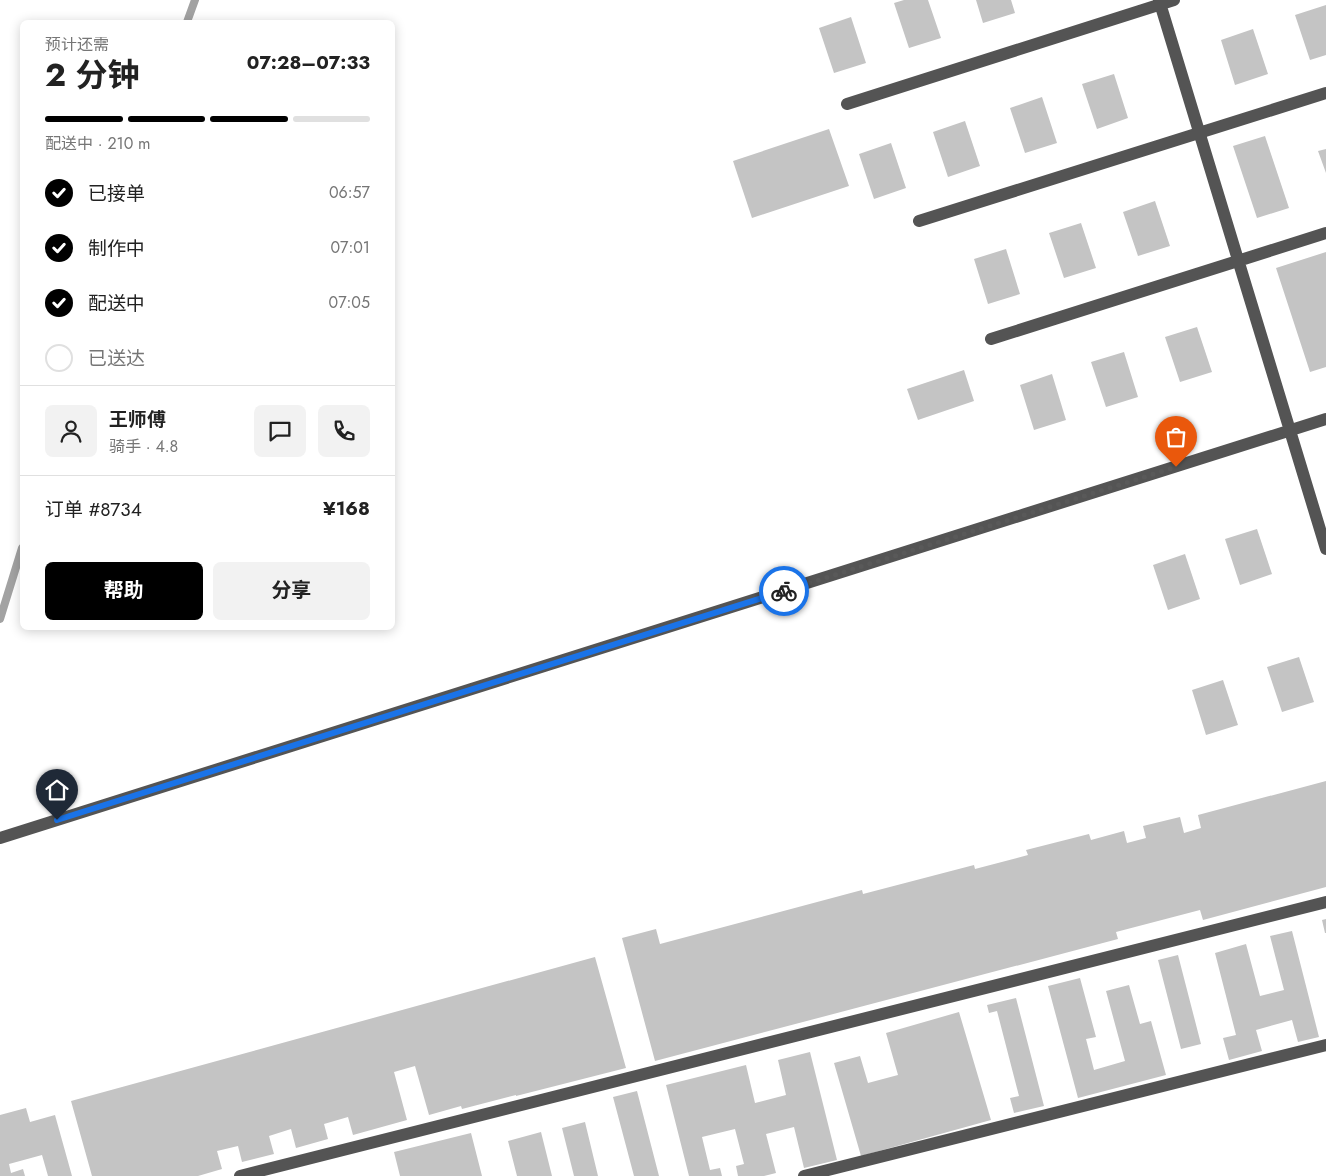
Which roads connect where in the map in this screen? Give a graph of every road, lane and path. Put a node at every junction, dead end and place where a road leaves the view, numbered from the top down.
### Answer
1 (1174, 0) edge
2 (1160, 2) edge
3 (1326, 93) edge
4 (847, 104) dead end
5 (1199, 133) junction
6 (919, 221) dead end
7 (1326, 233) edge
8 (1239, 261) junction
9 (991, 339) dead end
10 (1326, 419) edge
11 (1290, 431) junction
12 (1326, 549) edge
13 (0, 838) edge
14 (1326, 902) edge
15 (1326, 1045) edge
16 (240, 1176) edge
17 (804, 1176) edge

1 - 2 street
2 - 4 street
2 - 5 street
3 - 5 street
5 - 6 street
5 - 8 street
7 - 8 street
8 - 9 street
8 - 11 street
10 - 11 street
11 - 12 street
11 - 13 street
14 - 16 street
15 - 17 street

